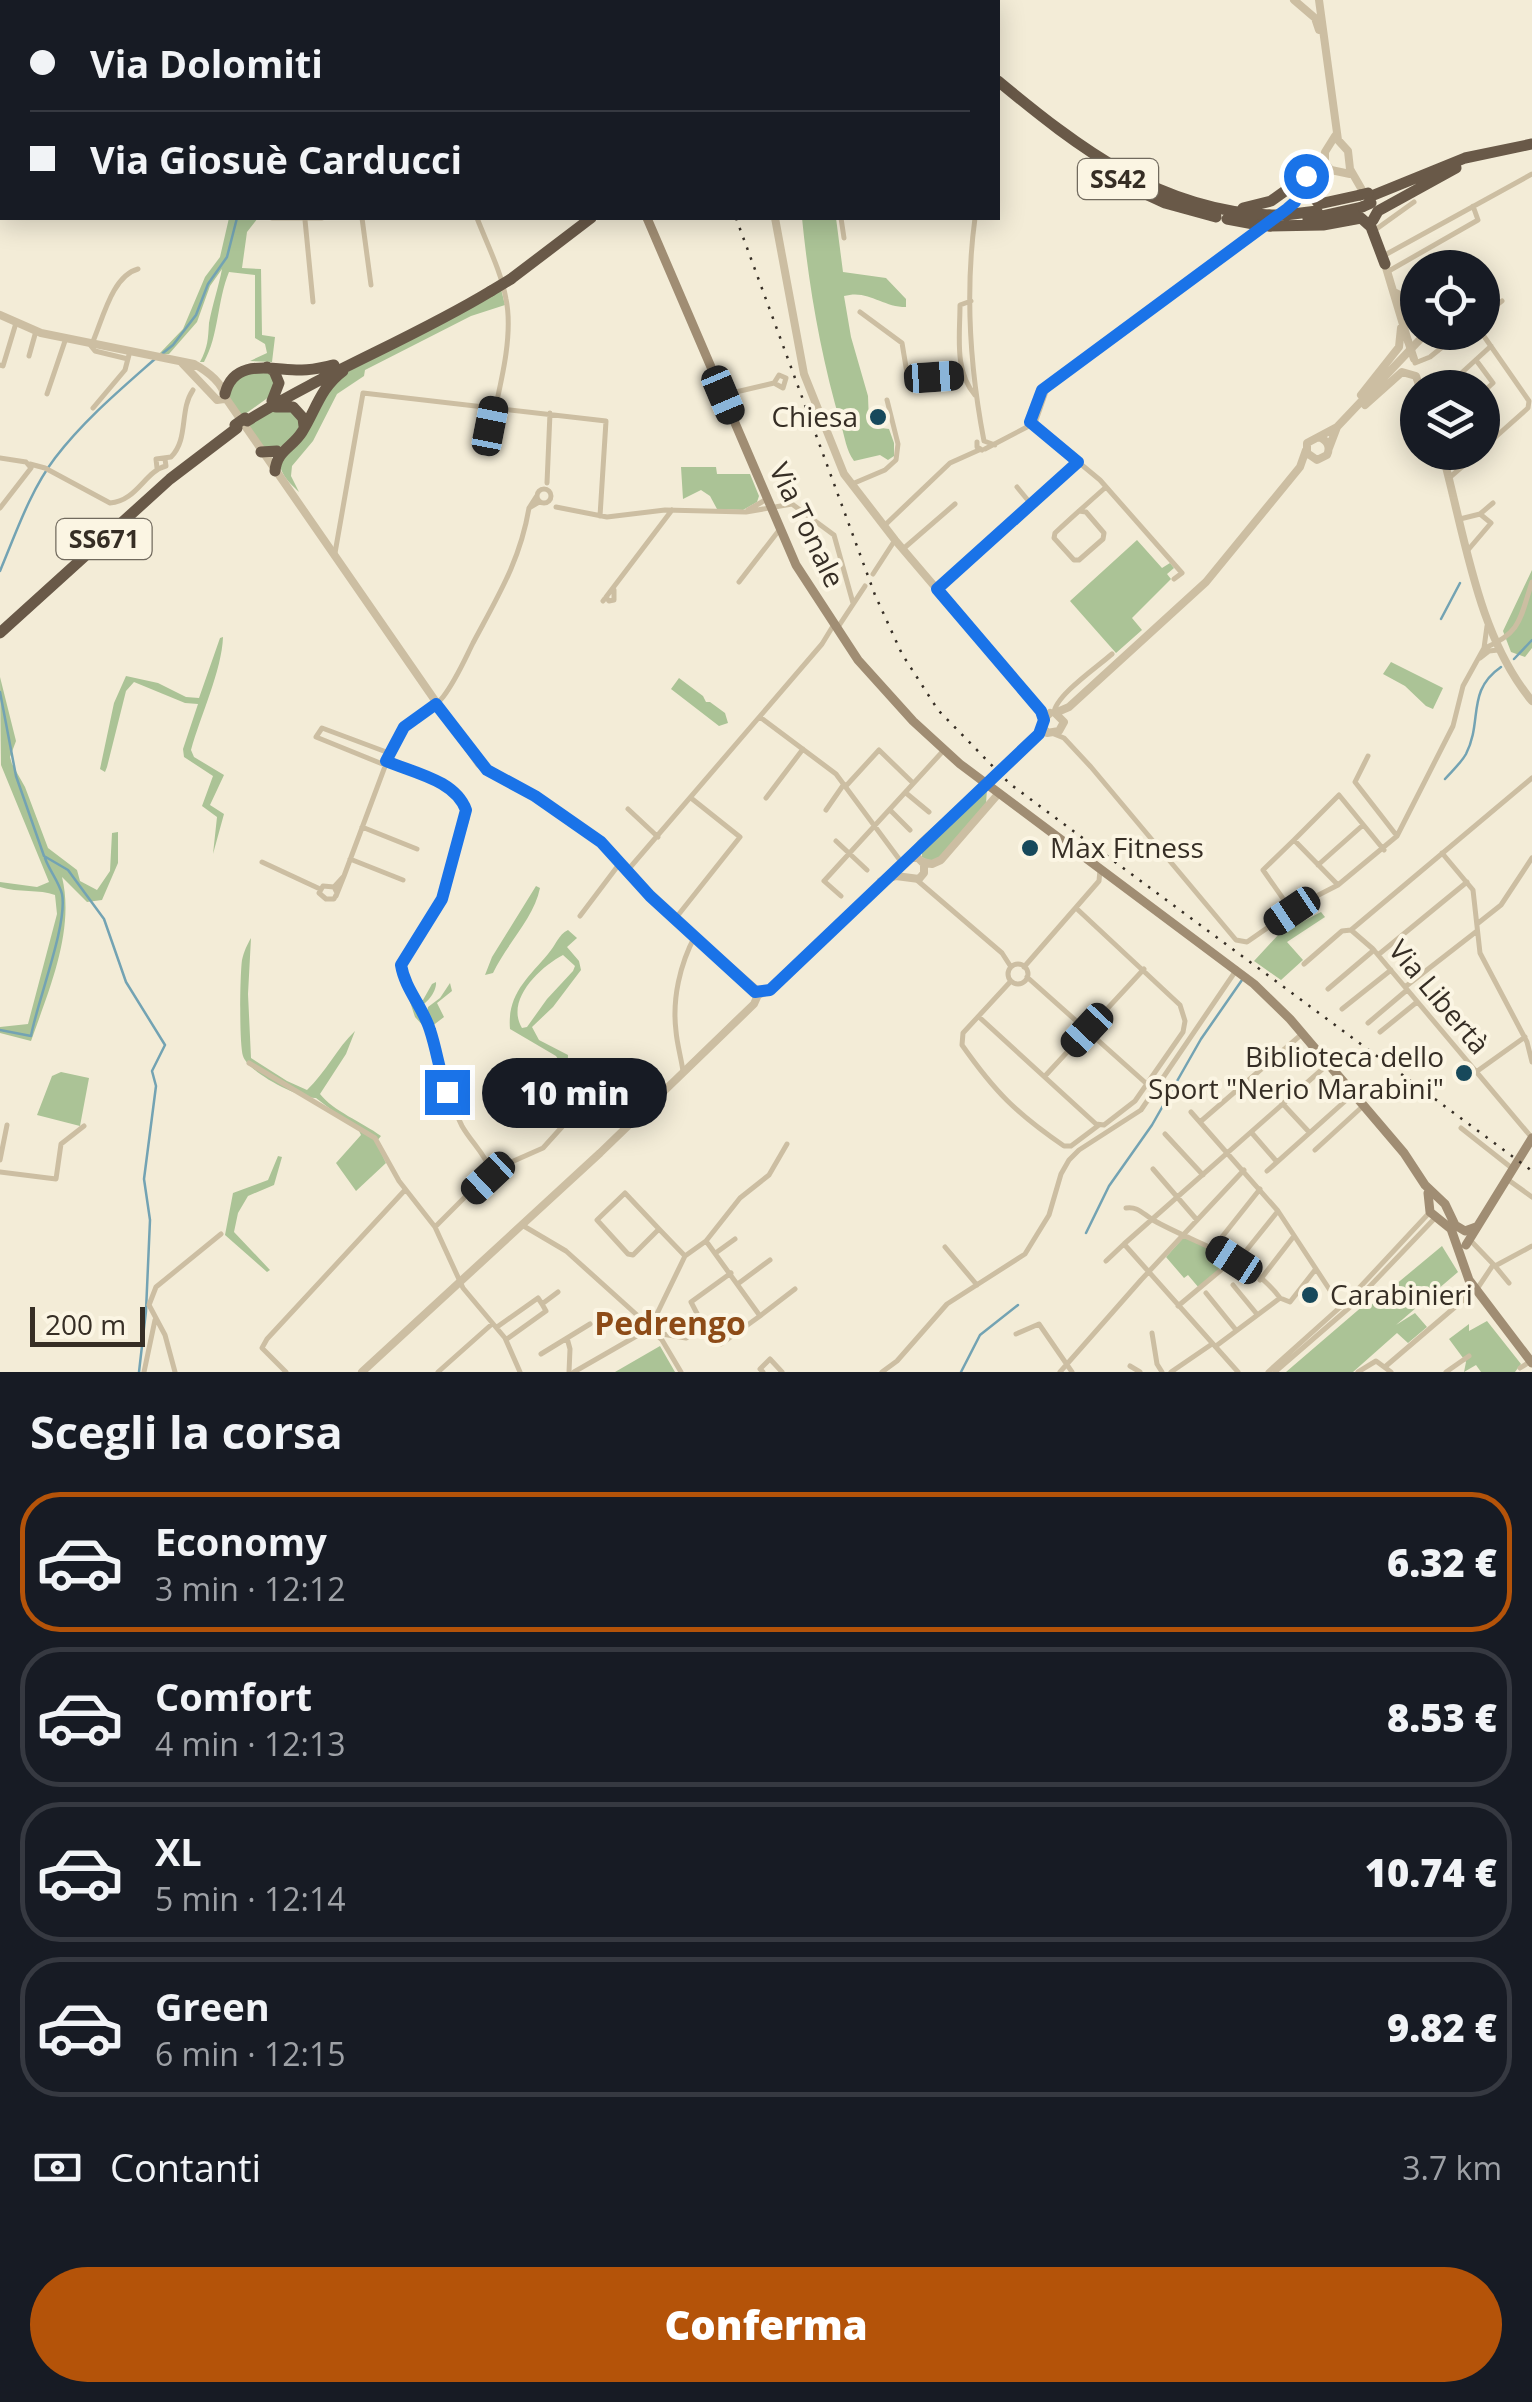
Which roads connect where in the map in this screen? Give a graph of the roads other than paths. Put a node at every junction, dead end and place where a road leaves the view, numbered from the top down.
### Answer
1 (1299, 0) edge
2 (1321, 0) edge
3 (1326, 59) junction
4 (1003, 90) edge
5 (1336, 131) junction
6 (1332, 146) junction
7 (1343, 146) junction
8 (1532, 147) edge
9 (1324, 159) junction
10 (1349, 163) junction
11 (1456, 168) junction
12 (1324, 173) junction
13 (1532, 174) edge
14 (1365, 199) junction
15 (1190, 202) junction
16 (1295, 202) junction
17 (1414, 202) dead end
18 (1473, 206) junction
19 (305, 220) edge
20 (362, 220) edge
21 (478, 220) edge
22 (588, 220) edge
23 (648, 220) edge
24 (775, 220) edge
25 (841, 220) edge
26 (975, 220) edge
27 (1270, 221) junction
28 (1374, 225) junction
29 (844, 238) dead end
30 (1385, 264) junction
31 (138, 269) dead end
32 (370, 285) dead end
33 (1392, 285) junction
34 (1395, 298) junction
35 (1400, 298) edge
36 (313, 302) dead end
37 (971, 302) junction
38 (860, 312) dead end
39 (0, 315) edge
40 (1400, 315) edge
41 (16, 323) junction
42 (36, 330) junction
43 (66, 338) junction
44 (404, 338) junction
45 (92, 343) junction
46 (1410, 350) edge
47 (1411, 350) edge
48 (1439, 350) edge
49 (1487, 350) edge
50 (1494, 350) edge
51 (129, 355) junction
52 (30, 356) dead end
53 (1476, 360) junction
54 (1414, 361) junction
55 (0, 365) edge
56 (263, 365) junction
57 (1416, 370) edge
58 (1465, 370) edge
59 (1483, 370) edge
60 (193, 371) junction
61 (1400, 374) edge
62 (962, 375) junction
63 (237, 376) junction
64 (209, 383) junction
65 (774, 384) dead end
66 (193, 390) junction
67 (47, 394) dead end
68 (723, 395) junction
69 (975, 395) junction
70 (223, 398) junction
71 (888, 400) dead end
72 (494, 406) junction
73 (93, 408) dead end
74 (550, 414) junction
75 (1032, 424) junction
76 (1340, 424) junction
77 (242, 425) junction
78 (303, 430) junction
79 (1500, 434) edge
80 (1319, 437) junction
81 (982, 445) junction
82 (486, 446) dead end
83 (1329, 448) junction
84 (1306, 450) junction
85 (274, 456) junction
86 (0, 458) edge
87 (1317, 460) junction
88 (1078, 462) junction
89 (30, 464) junction
90 (1297, 470) junction
91 (1447, 470) edge
92 (1458, 470) edge
93 (1449, 478) junction
94 (851, 484) junction
95 (1106, 487) junction
96 (1016, 488) dead end
97 (543, 493) junction
98 (1493, 502) dead end
99 (769, 503) junction
100 (955, 504) dead end
101 (1030, 504) junction
102 (0, 508) edge
103 (1084, 509) junction
104 (672, 510) junction
105 (1480, 514) junction
106 (600, 516) junction
107 (1460, 519) junction
108 (884, 526) junction
109 (782, 533) junction
110 (896, 540) junction
111 (903, 549) junction
112 (1468, 550) junction
113 (332, 554) junction
114 (873, 574) dead end
115 (1174, 580) dead end
116 (739, 582) dead end
117 (1532, 582) edge
118 (865, 586) dead end
119 (937, 589) junction
120 (604, 599) dead end
121 (853, 603) junction
122 (1488, 623) junction
123 (836, 630) junction
124 (0, 633) edge
125 (1497, 647) junction
126 (1484, 648) junction
127 (1112, 654) dead end
128 (1478, 660) junction
129 (1532, 701) edge
130 (436, 704) junction
131 (1069, 707) junction
132 (1048, 716) junction
133 (760, 717) junction
134 (1063, 725) junction
135 (1052, 734) junction
136 (1064, 738) junction
137 (1035, 739) junction
138 (352, 740) junction
139 (803, 749) junction
140 (944, 750) junction
141 (347, 751) junction
142 (389, 753) junction
143 (1368, 756) dead end
144 (385, 763) junction
145 (1532, 778) edge
146 (914, 784) junction
147 (845, 785) junction
148 (990, 790) junction
149 (906, 793) junction
150 (691, 798) junction
151 (766, 798) dead end
152 (1014, 804) junction
153 (628, 808) dead end
154 (986, 809) junction
155 (826, 810) dead end
156 (891, 810) junction
157 (929, 812) dead end
158 (1363, 825) junction
159 (362, 827) junction
160 (876, 827) junction
161 (910, 830) dead end
162 (1397, 836) junction
163 (658, 837) junction
164 (836, 840) dead end
165 (1294, 840) junction
166 (417, 848) dead end
167 (1384, 850) junction
168 (1442, 853) junction
169 (850, 854) junction
170 (1532, 858) edge
171 (350, 860) junction
172 (941, 860) junction
173 (911, 861) junction
174 (262, 862) dead end
175 (620, 863) junction
176 (1318, 864) junction
177 (866, 870) dead end
178 (627, 871) junction
179 (1523, 871) junction
180 (344, 876) junction
181 (921, 876) junction
182 (904, 877) junction
183 (1105, 877) junction
184 (1532, 879) edge
185 (403, 880) dead end
186 (881, 882) junction
187 (1467, 882) junction
188 (1338, 885) junction
189 (334, 887) junction
190 (320, 889) junction
191 (336, 896) junction
192 (841, 896) dead end
193 (1476, 907) junction
194 (1076, 908) junction
195 (1292, 911) junction
196 (580, 916) dead end
197 (1487, 918) junction
198 (676, 919) junction
199 (1477, 927) junction
200 (1350, 930) junction
201 (695, 936) junction
202 (1376, 952) junction
203 (1304, 964) dead end
204 (1012, 967) junction
205 (1024, 967) junction
206 (1144, 969) junction
207 (1391, 970) junction
208 (1236, 974) junction
209 (1027, 977) junction
210 (1012, 981) junction
211 (1328, 989) dead end
212 (1406, 989) junction
213 (760, 996) junction
214 (1418, 1002) junction
215 (1342, 1008) dead end
216 (980, 1017) junction
217 (1368, 1023) dead end
218 (1087, 1030) junction
219 (1380, 1032) dead end
220 (1302, 1034) junction
221 (1524, 1037) junction
222 (1532, 1062) edge
223 (249, 1064) dead end
224 (1328, 1064) junction
225 (686, 1067) junction
226 (1476, 1072) junction
227 (1045, 1076) junction
228 (607, 1077) dead end
229 (1148, 1085) junction
230 (1353, 1094) junction
231 (1282, 1104) junction
232 (1362, 1106) junction
233 (1192, 1112) dead end
234 (1200, 1122) junction
235 (7, 1125) dead end
236 (1099, 1125) junction
237 (84, 1126) dead end
238 (1461, 1128) dead end
239 (1251, 1132) junction
240 (1310, 1132) junction
241 (1165, 1134) dead end
242 (1532, 1138) edge
243 (787, 1144) dead end
244 (1315, 1150) dead end
245 (1228, 1153) junction
246 (0, 1160) edge
247 (1278, 1162) junction
248 (1152, 1169) dead end
249 (1513, 1169) junction
250 (1244, 1170) junction
251 (0, 1172) edge
252 (491, 1172) junction
253 (1267, 1172) dead end
254 (1202, 1175) junction
255 (1507, 1179) junction
256 (1260, 1189) junction
257 (405, 1190) junction
258 (1532, 1197) edge
259 (1176, 1198) junction
260 (1126, 1208) dead end
261 (1434, 1208) junction
262 (1278, 1211) junction
263 (530, 1217) junction
264 (1152, 1219) junction
265 (1198, 1220) junction
266 (522, 1225) junction
267 (435, 1227) junction
268 (660, 1229) junction
269 (534, 1232) junction
270 (221, 1234) dead end
271 (1184, 1234) junction
272 (510, 1235) junction
273 (1294, 1236) junction
274 (1414, 1236) junction
275 (1464, 1236) junction
276 (735, 1239) dead end
277 (706, 1241) junction
278 (1124, 1244) junction
279 (1532, 1246) edge
280 (945, 1247) dead end
281 (1214, 1247) junction
282 (716, 1252) junction
283 (685, 1256) junction
284 (770, 1260) dead end
285 (1106, 1261) dead end
286 (1235, 1261) junction
287 (1385, 1262) junction
288 (1494, 1265) junction
289 (1316, 1270) junction
290 (1386, 1271) junction
291 (1148, 1272) junction
292 (732, 1273) junction
293 (1260, 1280) junction
294 (460, 1282) junction
295 (738, 1283) junction
296 (1509, 1283) dead end
297 (1233, 1284) dead end
298 (977, 1286) junction
299 (1477, 1288) junction
300 (795, 1289) dead end
301 (558, 1292) dead end
302 (1206, 1293) dead end
303 (1280, 1298) junction
304 (542, 1304) junction
305 (1178, 1306) junction
306 (1340, 1307) junction
307 (1257, 1314) junction
308 (760, 1316) junction
309 (155, 1320) junction
310 (590, 1324) dead end
311 (495, 1325) junction
312 (704, 1327) junction
313 (1323, 1327) junction
314 (651, 1328) junction
315 (1236, 1330) junction
316 (1016, 1334) dead end
317 (1152, 1334) dead end
318 (567, 1338) junction
319 (506, 1340) junction
320 (1517, 1344) junction
321 (1214, 1345) junction
322 (541, 1354) dead end
323 (1469, 1356) dead end
324 (1531, 1362) edge
325 (1067, 1364) junction
326 (1130, 1366) dead end
327 (1520, 1368) dead end
328 (519, 1369) edge
329 (1389, 1369) edge
330 (144, 1372) edge
331 (174, 1372) edge
332 (286, 1372) edge
333 (362, 1372) edge
334 (438, 1372) edge
335 (510, 1372) edge
336 (571, 1372) edge
337 (681, 1372) edge
338 (763, 1372) edge
339 (782, 1372) edge
340 (882, 1372) edge
341 (1060, 1372) edge
342 (1072, 1372) edge
343 (1140, 1372) edge
344 (1162, 1372) edge
345 (1172, 1372) edge
346 (1238, 1372) edge
347 (1268, 1372) edge
348 (1275, 1372) edge
349 (1358, 1372) edge
350 (1446, 1372) edge

1 - 3 street
2 - 3 street
3 - 5 street
4 - 15 highway, SS42
4 - 27 highway, SS42
5 - 6 street
5 - 7 street
6 - 7 street
6 - 9 street
7 - 10 street
8 - 11 highway, SS42
8 - 14 highway, SS42
9 - 12 street
9 - 12 street
10 - 12 street
10 - 28 street
11 - 14 highway, SS42
11 - 28 highway
12 - 14 highway
12 - 15 highway
12 - 16 street
12 - 16 street
12 - 28 street
13 - 18 street
14 - 27 highway, SS42
15 - 27 highway, SS42
16 - 75 street
17 - 28 street
18 - 30 street
18 - 30 street
19 - 36 street
20 - 32 street
21 - 72 street
22 - 44 highway, SS671, bridge
23 - 68 main road, Via Tonale
24 - 94 street
25 - 29 street
26 - 37 street
27 - 30 highway
28 - 30 street
30 - 33 street
31 - 45 street
33 - 34 street
33 - 35 street
34 - 40 street
34 - 76 street
37 - 62 street
37 - 69 street
38 - 62 street
39 - 41 street
41 - 42 street
41 - 55 street
42 - 43 street
42 - 52 street
43 - 45 street
43 - 67 street
44 - 56 highway
44 - 77 highway, SS671
44 - 78 highway
45 - 51 street
46 - 76 street
47 - 54 street, bridge
48 - 54 street
49 - 53 street
50 - 79 street
51 - 60 street
51 - 73 street
53 - 58 street
53 - 59 street
54 - 57 street
56 - 63 highway
56 - 77 highway
60 - 64 street
60 - 66 street
61 - 76 street
62 - 69 street
63 - 64 highway
63 - 70 highway
64 - 66 street
64 - 70 street
65 - 68 street
66 - 89 street
68 - 99 main road, Via Tonale
69 - 81 street
70 - 77 street
71 - 94 street
72 - 74 street
72 - 82 street
72 - 113 street
74 - 97 street
74 - 106 street
75 - 81 street
75 - 88 street
76 - 80 street
76 - 83 street
77 - 78 highway
77 - 85 street
77 - 124 highway, SS671
78 - 85 highway
80 - 83 street
80 - 84 street
81 - 108 street
83 - 87 street
84 - 87 street
84 - 90 street
85 - 113 street
86 - 89 street
87 - 90 street
88 - 95 street
88 - 101 street
89 - 102 street
90 - 131 street
91 - 93 street
92 - 93 street
93 - 107 street
94 - 108 street
95 - 103 street
95 - 115 street
96 - 101 street
97 - 106 street
97 - 130 street
98 - 105 street
99 - 104 street
99 - 109 main road, Via Tonale
99 - 121 street
100 - 111 street
101 - 119 street
103 - 103 street
104 - 106 street
104 - 120 street
105 - 107 street
105 - 112 street
107 - 112 street
108 - 110 street
109 - 116 street
109 - 123 main road, Via Tonale
110 - 111 street
110 - 114 street
111 - 119 street
112 - 122 street
113 - 130 street
117 - 125 street
118 - 121 street
119 - 132 street
121 - 123 street
122 - 125 street
122 - 126 street
123 - 133 street
123 - 140 main road, Via Tonale
125 - 126 street
125 - 128 street
125 - 129 street
126 - 128 street
127 - 132 street
128 - 162 street
130 - 142 street
130 - 175 street
131 - 132 street
131 - 134 street
132 - 134 street
132 - 135 street
132 - 137 street
133 - 139 street
133 - 150 street
134 - 135 street
134 - 136 street
135 - 136 street
135 - 137 street
136 - 195 street
137 - 148 street, bridge
138 - 141 street
138 - 141 street
138 - 142 street
139 - 147 street
139 - 151 street
140 - 146 street
140 - 148 main road, Via Tonale
141 - 144 street
142 - 144 street
143 - 162 street
144 - 159 street
144 - 252 street
145 - 168 street
146 - 147 street
146 - 149 street
147 - 155 street
147 - 160 street
148 - 152 main road, Via Tonale
148 - 154 street
148 - 173 street
149 - 156 street
149 - 157 street
150 - 163 street
150 - 198 street
152 - 154 street
152 - 183 main road, Via Tonale
153 - 163 street
154 - 172 street
156 - 160 street
156 - 161 street
158 - 165 street
158 - 167 street
158 - 176 street
159 - 166 street
159 - 171 street
160 - 169 street
160 - 173 street
162 - 167 street
163 - 178 street
164 - 169 street
165 - 176 street
165 - 195 street
167 - 188 street
168 - 187 street
168 - 200 street
169 - 177 street
169 - 192 street
170 - 179 street
171 - 180 street
171 - 185 street
172 - 173 street
172 - 181 street
173 - 181 street
173 - 182 street
173 - 186 street
174 - 190 street
175 - 178 street
175 - 196 street
176 - 188 street
178 - 198 street
179 - 184 street
179 - 197 street
180 - 189 street
180 - 191 street
181 - 182 street
181 - 204 street
182 - 186 street
183 - 194 street
183 - 208 main road, Via Tonale
186 - 213 street
187 - 193 street
187 - 202 street
188 - 195 street
189 - 190 street
189 - 191 street
190 - 191 street
193 - 197 street
193 - 199 street
194 - 205 street
194 - 206 street
197 - 199 street
198 - 201 street
199 - 212 street
199 - 221 street
200 - 202 street, Via Libertà
200 - 203 street, Via Libertà
201 - 213 street
201 - 225 street
202 - 207 street, Via Libertà
202 - 211 street
204 - 205 street
204 - 210 street
205 - 209 street
206 - 218 street
206 - 229 street
207 - 212 street, Via Libertà
207 - 215 street
208 - 220 main road, Via Tonale
208 - 298 street
209 - 210 street
209 - 218 street
210 - 216 street
212 - 214 street, Via Libertà
212 - 217 street
213 - 225 street
214 - 219 street
214 - 226 street, Via Libertà
216 - 227 street
216 - 236 street
218 - 227 street
218 - 229 street
220 - 224 main road, Via Tonale
220 - 234 street
221 - 222 street
221 - 226 street
223 - 257 street
224 - 230 main road, Via Tonale
224 - 231 street
225 - 263 street
226 - 242 street, Via Libertà
227 - 236 street
228 - 252 street
229 - 236 street
230 - 232 main road, Via Tonale
230 - 240 street
231 - 239 street
231 - 240 street
232 - 244 street
232 - 261 main road, Via Tonale
233 - 234 street
234 - 245 street
235 - 246 street
237 - 251 street
238 - 249 street
239 - 245 street
239 - 247 street
240 - 247 street
241 - 254 street
242 - 249 main road
243 - 277 street
245 - 250 street
245 - 254 street
247 - 253 street
248 - 259 street
249 - 255 main road
250 - 256 street
250 - 265 street
252 - 267 street
254 - 259 street
255 - 258 street
255 - 275 main road
256 - 262 street
256 - 281 street
257 - 267 street
257 - 332 street
259 - 264 street
259 - 265 street
260 - 264 street
261 - 274 street
261 - 275 main road
261 - 275 main road
262 - 273 street
262 - 286 street
263 - 266 street
263 - 269 street
264 - 271 street
264 - 278 street
265 - 271 street
266 - 269 street
266 - 272 street
267 - 294 street
268 - 268 street
268 - 283 street
269 - 272 street
269 - 314 street
270 - 309 street
271 - 281 street
271 - 291 street
272 - 294 street
273 - 289 street
273 - 293 street
274 - 287 street
274 - 290 street
275 - 288 street
275 - 299 main road
275 - 320 main road
276 - 282 street
277 - 282 street
277 - 283 street
278 - 285 street
278 - 291 street
279 - 288 street
280 - 298 street
281 - 286 street
282 - 292 street
283 - 314 street
284 - 295 street
286 - 293 street
286 - 305 street
287 - 290 street
287 - 306 street
288 - 296 street
288 - 299 street
289 - 303 street
289 - 306 street
290 - 313 street
291 - 305 street
291 - 325 street
292 - 295 street
292 - 312 street
293 - 303 street
294 - 311 street
294 - 333 street
295 - 308 street
297 - 307 street
298 - 340 street
299 - 320 main road
299 - 329 street
300 - 308 street
301 - 304 street
302 - 315 street
303 - 307 street
304 - 311 street
304 - 319 street
305 - 321 street
306 - 313 street
307 - 315 street
308 - 312 street
309 - 330 street
309 - 331 street
310 - 318 street
311 - 319 street
311 - 334 street
312 - 314 street
313 - 347 street
313 - 348 street
314 - 336 street
314 - 337 street
315 - 321 street
316 - 325 street
317 - 344 street
318 - 322 street
318 - 336 street
319 - 328 street
320 - 324 main road
321 - 345 street
321 - 346 street
323 - 350 street
324 - 327 street
325 - 341 street
325 - 342 street
326 - 343 street
328 - 335 street
329 - 349 street
338 - 339 street

